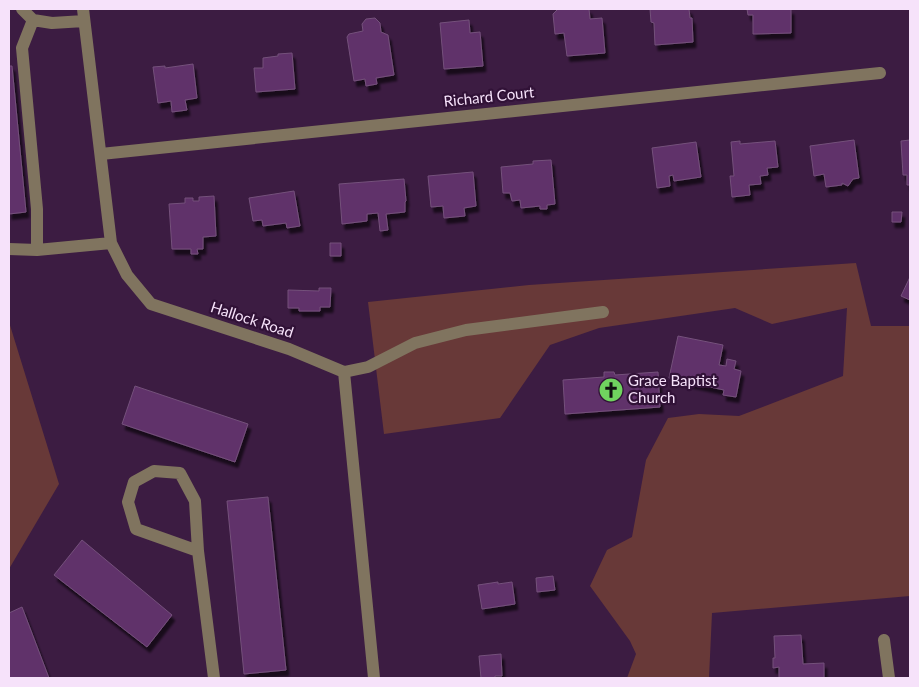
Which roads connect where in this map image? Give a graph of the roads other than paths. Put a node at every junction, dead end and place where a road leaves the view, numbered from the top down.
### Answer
1 (22, 9) edge
2 (84, 15) edge
3 (33, 20) junction
4 (880, 73) dead end
5 (101, 154) junction
6 (111, 243) junction
7 (9, 249) edge
8 (37, 250) junction
9 (603, 312) dead end
10 (344, 372) junction
11 (198, 551) junction
12 (884, 640) dead end
13 (214, 678) edge
14 (374, 678) edge
15 (889, 678) edge

1 - 3 street
2 - 3 street
2 - 5 street, Hallock Road
3 - 8 street
4 - 5 street, Richard Court
5 - 6 street, Hallock Road
6 - 8 street
6 - 10 street, Hallock Road
7 - 8 street
9 - 10 street
10 - 14 street
11 - 11 street
11 - 13 street
12 - 15 street

